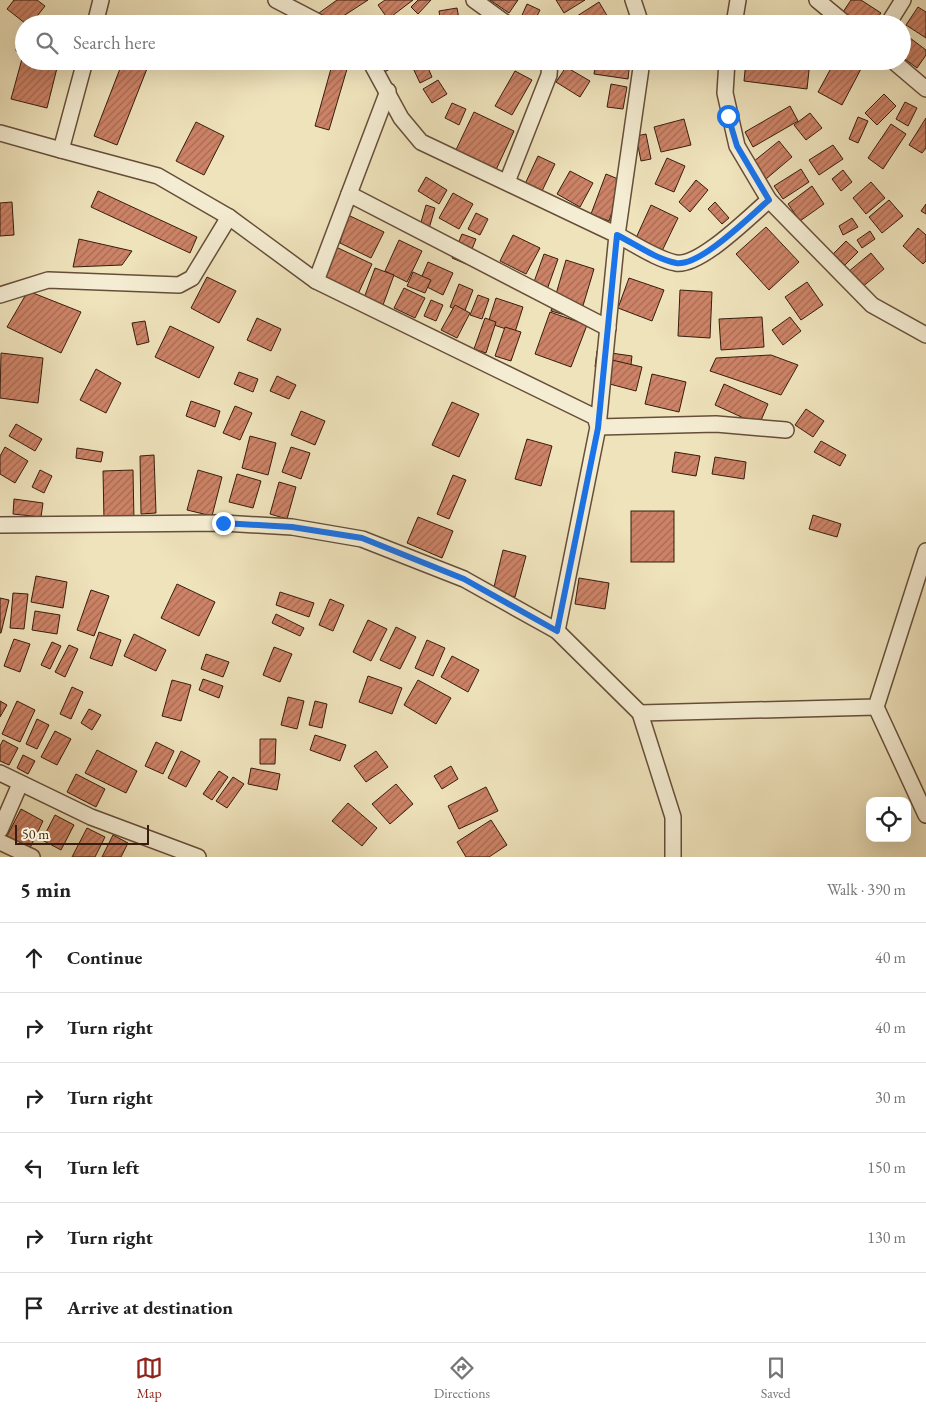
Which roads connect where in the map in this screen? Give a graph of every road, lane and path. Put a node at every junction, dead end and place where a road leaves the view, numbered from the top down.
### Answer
1 (101, 0) edge
2 (276, 0) edge
3 (474, 0) edge
4 (633, 0) edge
5 (738, 0) edge
6 (817, 0) edge
7 (903, 0) edge
8 (97, 15) edge
9 (305, 15) edge
10 (495, 15) edge
11 (638, 15) edge
12 (736, 15) edge
13 (835, 15) edge
14 (894, 15) edge
15 (83, 70) edge
16 (375, 70) edge
17 (549, 70) edge
18 (641, 70) edge
19 (726, 70) edge
20 (903, 70) edge
21 (926, 89) edge
22 (388, 91) junction
23 (0, 133) edge
24 (61, 150) junction
25 (507, 182) junction
26 (349, 194) junction
27 (769, 200) junction
28 (229, 217) junction
29 (617, 235) junction
30 (316, 281) junction
31 (0, 295) edge
32 (608, 328) junction
33 (926, 335) edge
34 (598, 428) junction
35 (786, 430) dead end
36 (0, 525) edge
37 (926, 551) edge
38 (557, 631) junction
39 (876, 707) junction
40 (640, 713) junction
41 (0, 773) edge
42 (20, 784) junction
43 (926, 815) edge
44 (0, 830) edge
45 (0, 842) edge
46 (32, 857) edge
47 (198, 857) edge
48 (673, 857) edge

1 - 8 street
2 - 9 street
3 - 10 street
4 - 11 street
5 - 12 street
6 - 13 street
7 - 14 street
15 - 24 street
16 - 22 street
17 - 25 street
18 - 29 street
19 - 27 street
20 - 21 street
22 - 25 street
22 - 26 street
23 - 24 street
24 - 28 street
25 - 29 street
26 - 30 street
26 - 32 street
27 - 29 street
27 - 33 street
28 - 30 street
28 - 31 street
29 - 32 street
30 - 34 street
32 - 34 street
34 - 35 street
34 - 38 street
36 - 38 street
37 - 39 street
38 - 40 street
39 - 40 street
39 - 43 street
40 - 48 street
41 - 42 street
42 - 44 street
42 - 47 street
45 - 46 street

